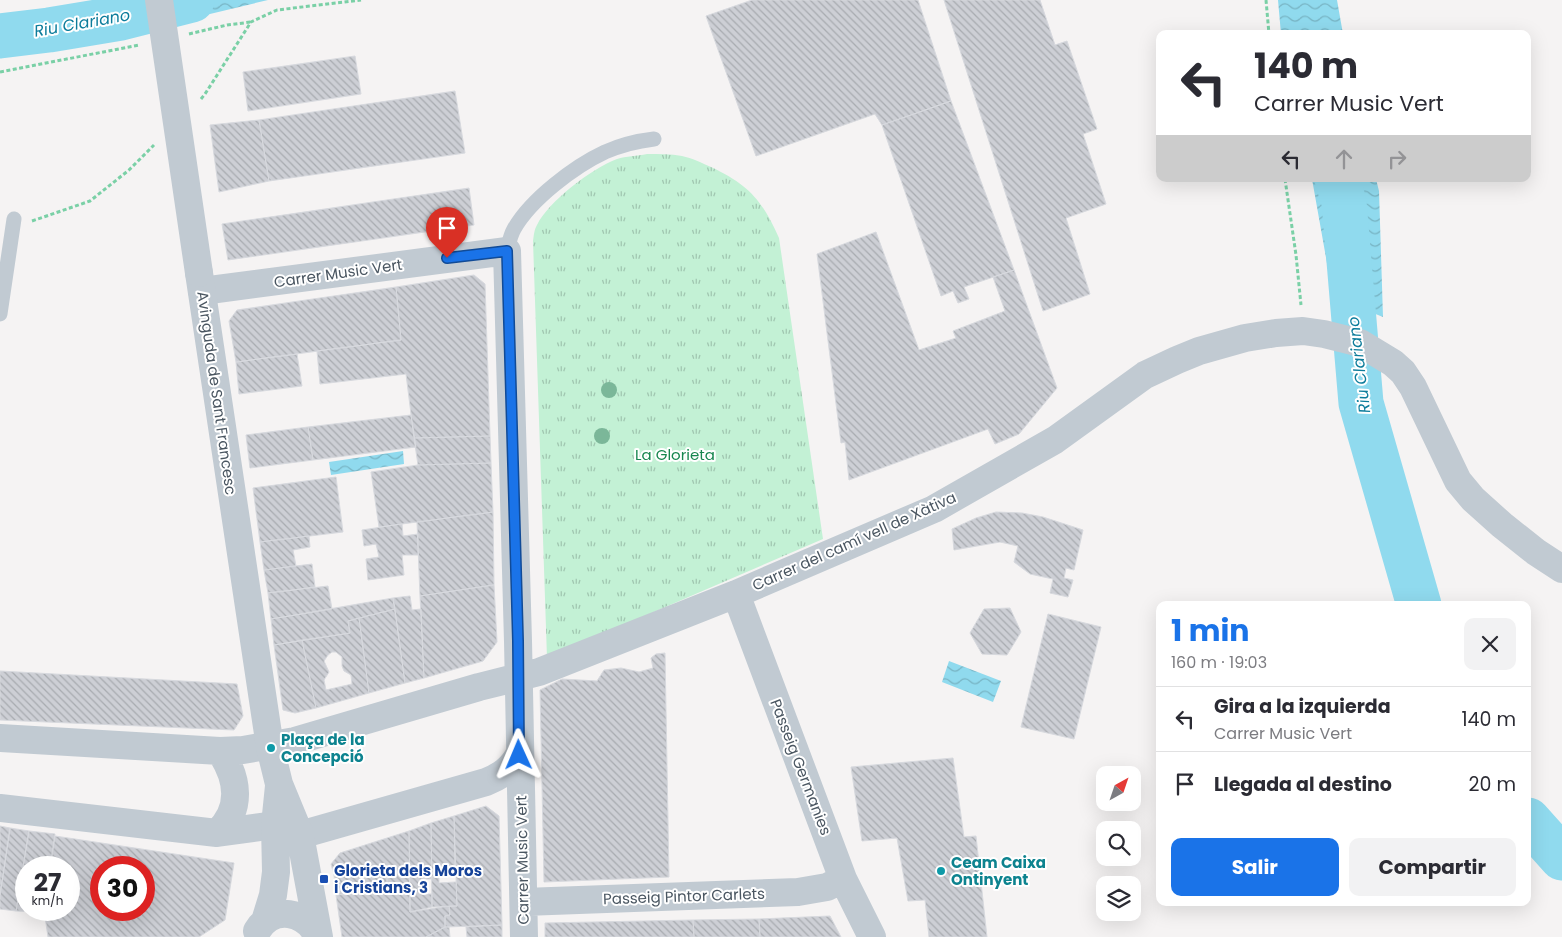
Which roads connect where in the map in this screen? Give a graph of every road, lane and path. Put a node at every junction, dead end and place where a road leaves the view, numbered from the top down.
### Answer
1 (159, 0) edge
2 (1266, 0) edge
3 (252, 22) dead end
4 (1269, 30) edge
5 (180, 36) dead end
6 (142, 44) dead end
7 (0, 72) edge
8 (654, 139) dead end
9 (1285, 182) edge
10 (14, 219) dead end
11 (507, 251) junction
12 (200, 282) junction
13 (0, 314) edge
14 (1313, 332) junction
15 (1562, 569) edge
16 (736, 594) junction
17 (519, 678) junction
18 (0, 738) edge
19 (270, 747) junction
20 (220, 750) junction
21 (519, 755) junction
22 (279, 784) junction
23 (0, 808) edge
24 (275, 825) junction
25 (217, 833) junction
26 (300, 835) junction
27 (842, 879) junction
28 (524, 902) junction
29 (257, 932) edge
30 (318, 937) edge
31 (524, 937) edge
32 (872, 937) edge

1 - 12 street, Avinguda de Sant Francesc, bridge
2 - 4 path
3 - 5 path
6 - 7 path
8 - 11 lane
9 - 14 path
10 - 13 lane
11 - 12 street, Carrer Music Vert
11 - 17 street, Carrer Music Vert
12 - 19 street, Avinguda de Sant Francesc
14 - 15 street, Carrer del camí vell de Xàtiva
14 - 16 street, Carrer del camí vell de Xàtiva
16 - 17 street, Carrer del camí vell de Xàtiva
16 - 27 street, Passeig Germanies
17 - 19 street
17 - 21 street, Carrer Music Vert
18 - 20 street
19 - 20 street
19 - 22 street, Avinguda de Sant Francesc
20 - 25 street
21 - 26 street
21 - 28 street, Carrer Music Vert
22 - 24 street, Avinguda de Sant Francesc
22 - 26 street, Avinguda de Sant Francesc
23 - 25 street
24 - 25 street
24 - 29 street, Avinguda de Sant Francesc
26 - 30 street, Avinguda de Sant Francesc
27 - 28 street, Passeig Pintor Carlets
27 - 32 street, Passeig Germanies
28 - 31 street, Carrer Music Vert
29 - 30 street

